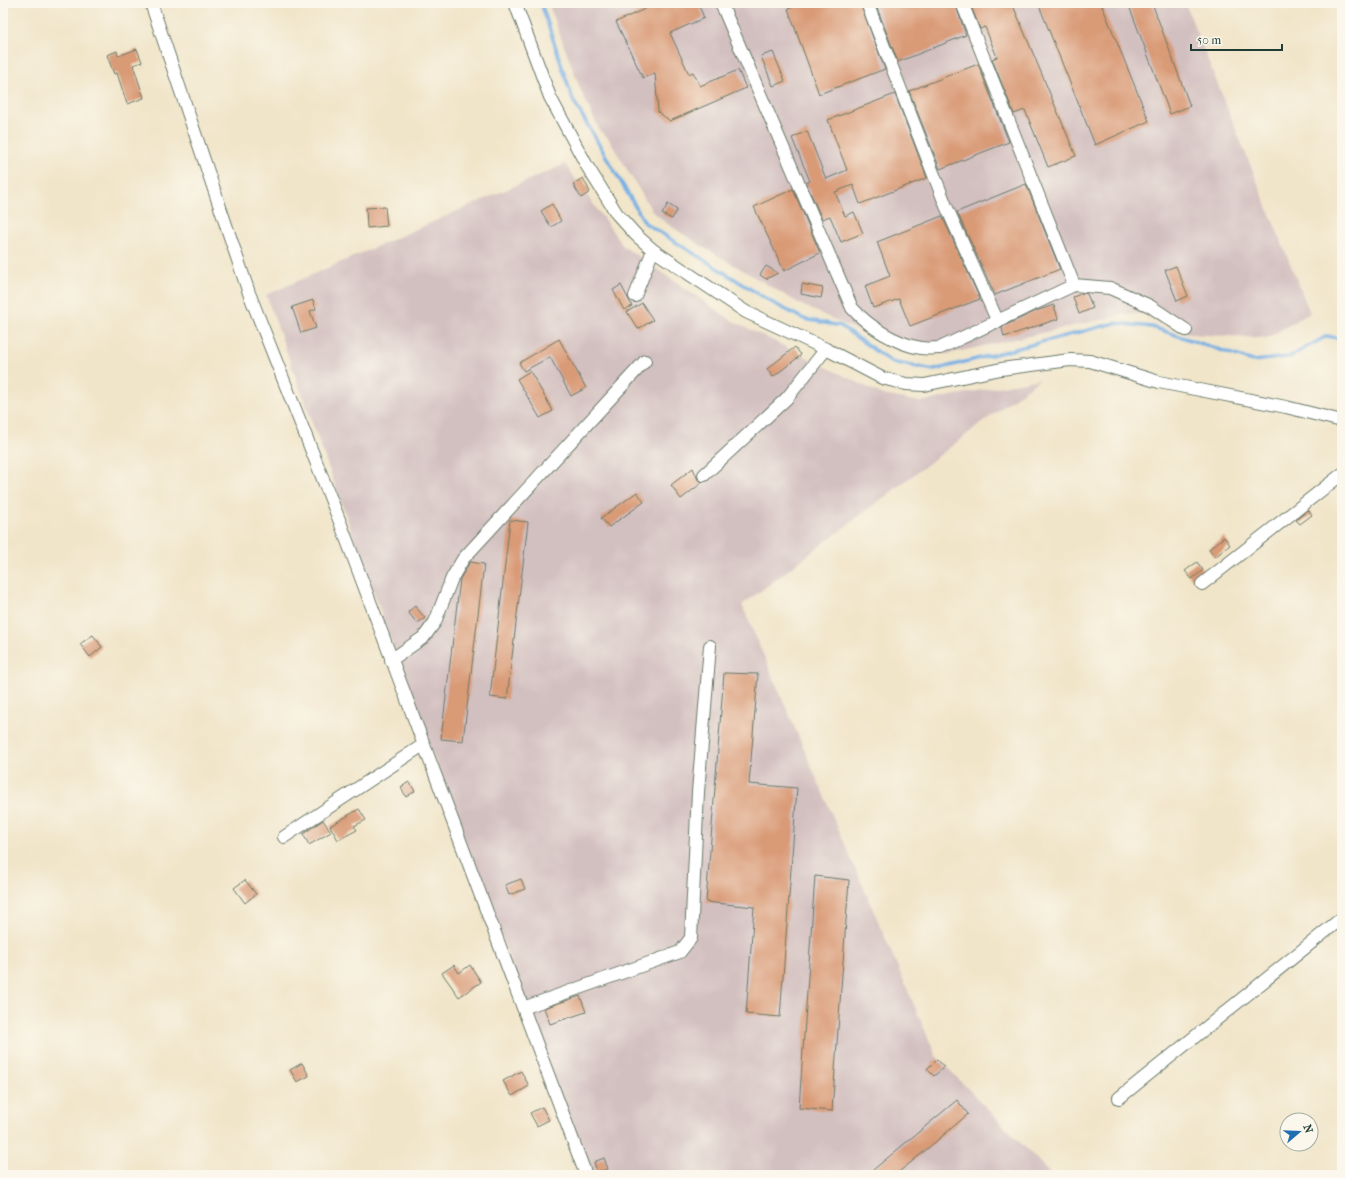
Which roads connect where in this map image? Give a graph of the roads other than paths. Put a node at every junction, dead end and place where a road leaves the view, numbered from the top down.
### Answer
1 (151, 3) edge
2 (515, 3) edge
3 (721, 3) edge
4 (867, 3) edge
5 (962, 3) edge
6 (653, 250) junction
7 (1074, 285) junction
8 (635, 296) dead end
9 (998, 322) junction
10 (1186, 330) dead end
11 (826, 349) junction
12 (645, 361) dead end
13 (1342, 421) edge
14 (1342, 474) edge
15 (704, 475) dead end
16 (1202, 584) dead end
17 (710, 646) dead end
18 (391, 660) junction
19 (423, 744) junction
20 (284, 838) dead end
21 (1342, 918) edge
22 (523, 1008) junction
23 (1119, 1098) dead end
24 (586, 1175) edge

1 - 18 street
2 - 6 street
3 - 9 street
4 - 9 street
5 - 7 street
6 - 8 street
6 - 11 street
7 - 9 street
7 - 10 street
11 - 13 street
11 - 15 street
12 - 18 street
14 - 16 street
17 - 22 street
18 - 19 street
19 - 20 street
19 - 22 street
21 - 23 street
22 - 24 street

